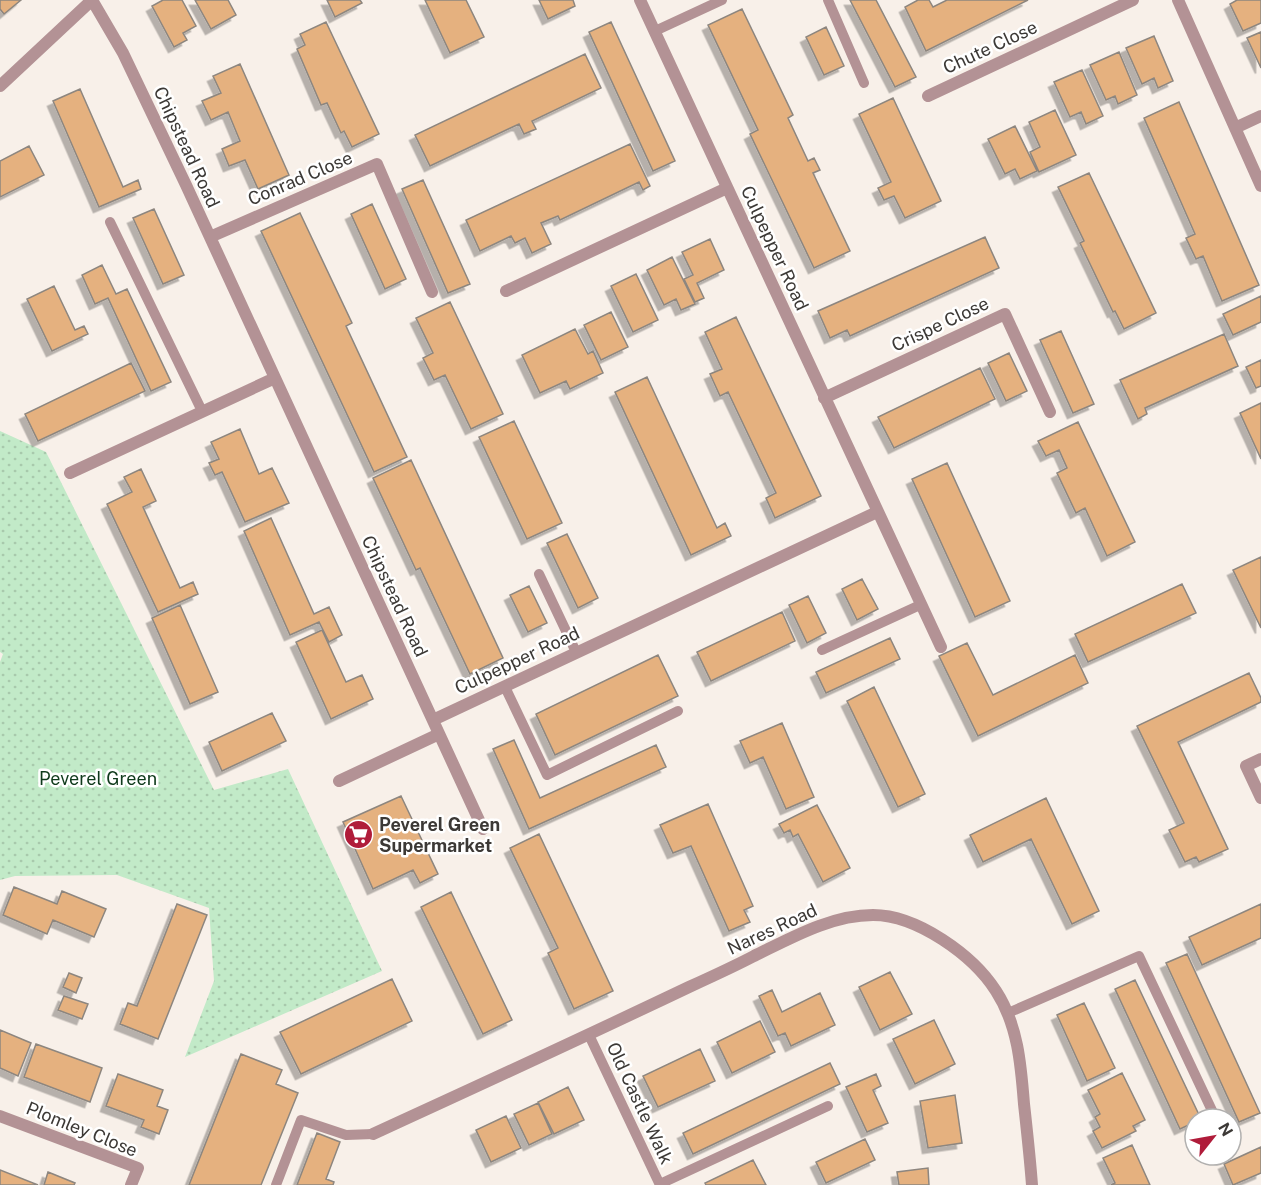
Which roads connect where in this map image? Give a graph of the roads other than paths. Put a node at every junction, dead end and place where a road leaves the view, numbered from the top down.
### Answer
1 (92, 0) edge
2 (640, 0) edge
3 (722, 0) edge
4 (828, 0) edge
5 (1133, 0) edge
6 (1178, 0) edge
7 (656, 31) junction
8 (864, 83) dead end
9 (0, 86) edge
10 (928, 96) dead end
11 (1261, 116) edge
12 (1235, 128) junction
13 (1261, 186) edge
14 (727, 188) junction
15 (110, 222) dead end
16 (210, 237) junction
17 (506, 291) dead end
18 (432, 292) dead end
19 (275, 378) junction
20 (824, 398) junction
21 (202, 411) junction
22 (1050, 412) dead end
23 (70, 472) dead end
24 (877, 512) junction
25 (539, 574) dead end
26 (920, 605) junction
27 (940, 647) dead end
28 (822, 651) dead end
29 (576, 652) junction
30 (505, 687) junction
31 (678, 711) dead end
32 (433, 720) junction
33 (439, 734) junction
34 (1261, 759) edge
35 (339, 781) dead end
36 (1261, 798) edge
37 (483, 829) dead end
38 (1008, 1013) junction
39 (589, 1035) junction
40 (828, 1106) dead end
41 (1210, 1107) edge
42 (0, 1116) edge
43 (373, 1134) joint
44 (132, 1185) edge
45 (276, 1185) edge
46 (660, 1185) edge
47 (1032, 1185) edge

1 - 9 street
1 - 16 street, Chipstead Road
2 - 7 street, Culpepper Road
3 - 7 lane
4 - 8 lane
5 - 10 street, Chute Close
6 - 12 street
7 - 14 street, Culpepper Road
11 - 12 street
12 - 13 street
14 - 17 street
14 - 20 street, Culpepper Road
15 - 21 lane
16 - 18 street, Conrad Close
16 - 19 street, Chipstead Road
19 - 21 street
19 - 32 street, Chipstead Road
20 - 22 street, Crispe Close
20 - 24 street, Culpepper Road
21 - 23 street
24 - 26 street, Culpepper Road
24 - 29 street, Culpepper Road
25 - 29 lane
26 - 27 street, Culpepper Road
26 - 28 lane
29 - 30 street, Culpepper Road
30 - 31 lane
30 - 32 street, Culpepper Road
32 - 33 street, Chipstead Road
33 - 35 street
33 - 37 street, Chipstead Road
34 - 36 street
38 - 39 street, Nares Road
38 - 41 lane
38 - 47 street, Nares Road
39 - 43 street, Nares Road
39 - 46 lane, Old Castle Walk
40 - 46 lane
42 - 44 street, Plomley Close
43 - 45 lane

